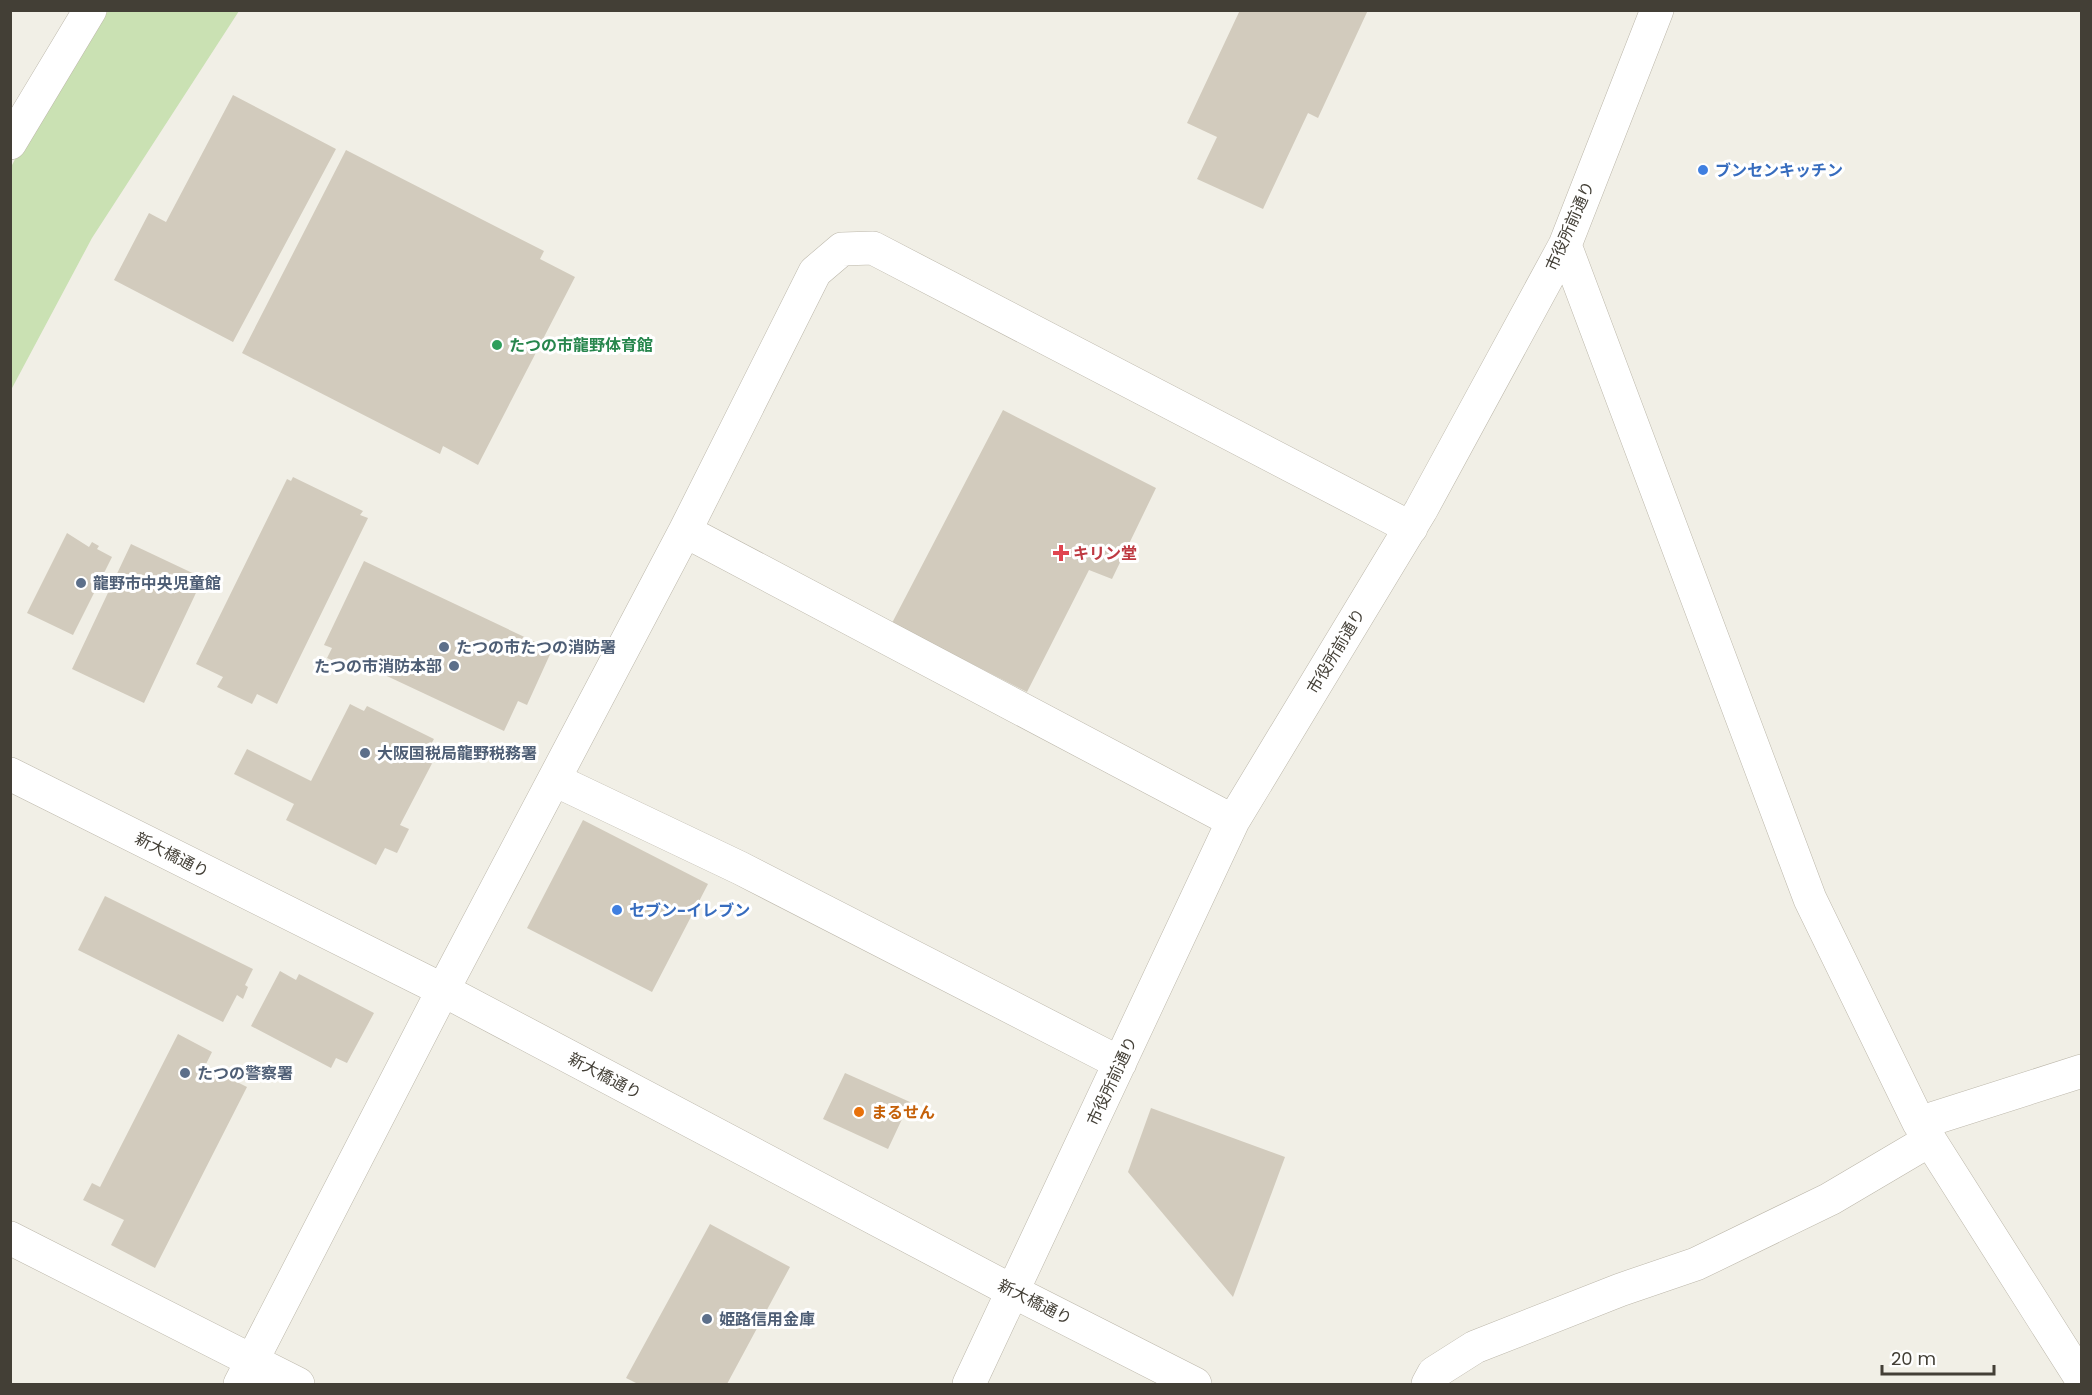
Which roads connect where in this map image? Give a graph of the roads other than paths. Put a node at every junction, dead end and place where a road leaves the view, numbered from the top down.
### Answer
1 (90, 10) edge
2 (1657, 10) edge
3 (10, 143) edge
4 (1565, 245) junction
5 (1411, 528) junction
6 (685, 531) junction
7 (10, 774) edge
8 (555, 780) junction
9 (1233, 821) junction
10 (442, 990) junction
11 (1120, 1063) junction
12 (2082, 1071) edge
13 (1925, 1131) junction
14 (10, 1238) edge
15 (1014, 1292) junction
16 (246, 1372) edge
17 (2082, 1380) edge
18 (298, 1384) edge
19 (969, 1384) edge
20 (1195, 1384) edge
21 (1428, 1384) edge

1 - 3 street
2 - 4 street, 市役所前通り
4 - 5 street, 市役所前通り
4 - 13 street
5 - 6 street
5 - 9 street, 市役所前通り
6 - 8 street
6 - 9 street
7 - 10 street, 新大橋通り
8 - 10 street
8 - 11 street
9 - 11 street, 市役所前通り
10 - 15 street, 新大橋通り
10 - 16 street
11 - 15 street, 市役所前通り
12 - 13 street
13 - 17 street
13 - 21 street
14 - 16 street
15 - 19 street, 市役所前通り
15 - 20 street, 新大橋通り
16 - 18 street

